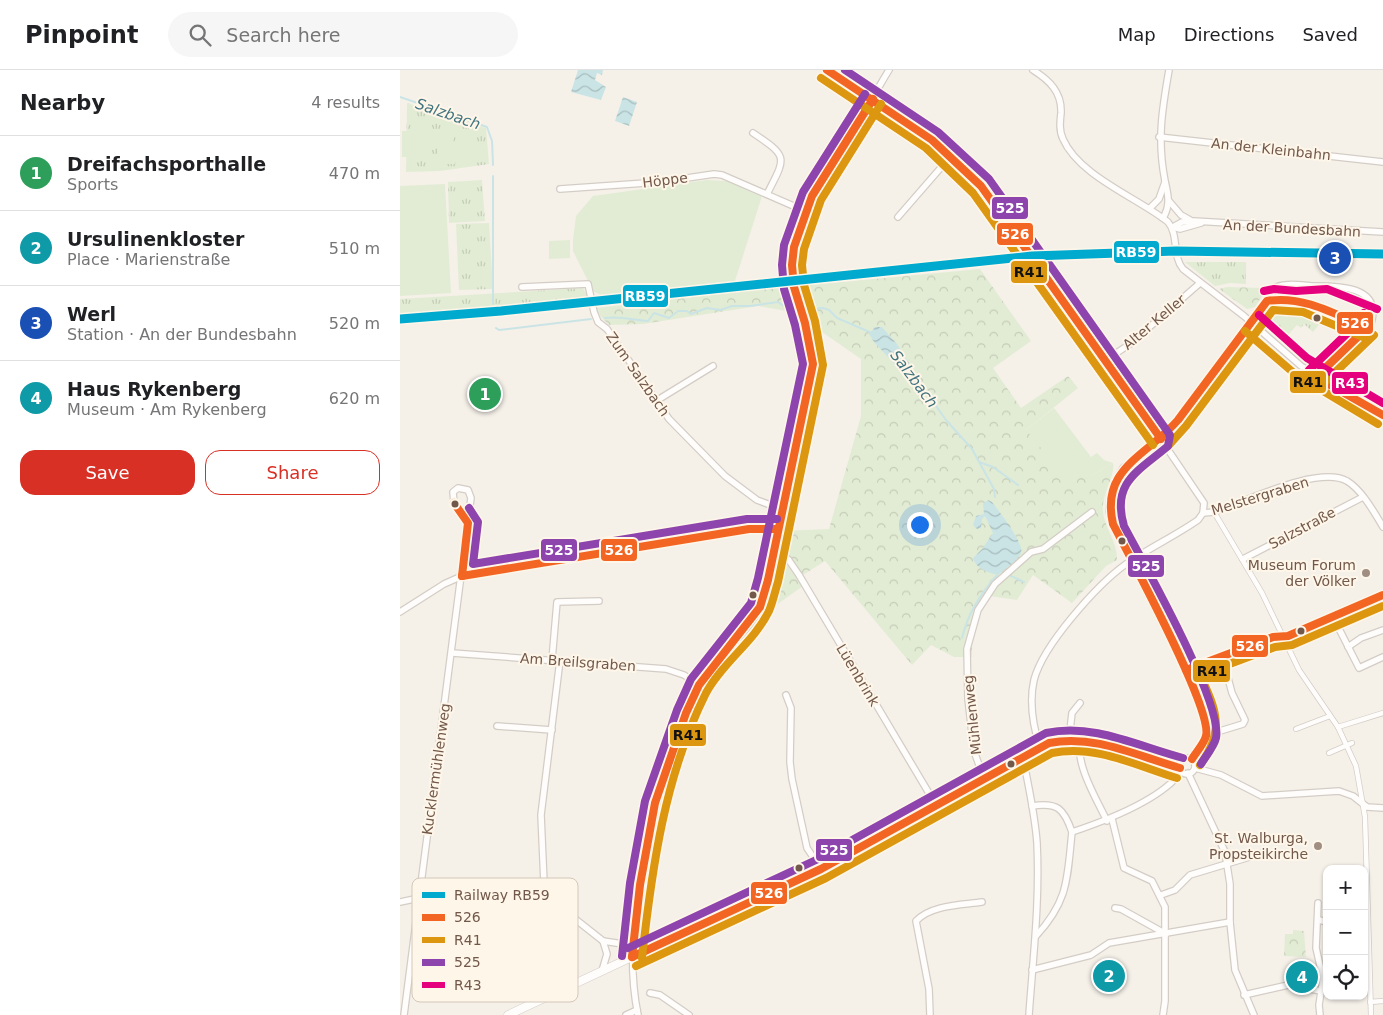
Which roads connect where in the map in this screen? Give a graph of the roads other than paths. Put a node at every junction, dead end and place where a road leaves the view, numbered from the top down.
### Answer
1 (827, 70) edge
2 (889, 70) edge
3 (1033, 70) edge
4 (1169, 70) edge
5 (873, 100) junction
6 (753, 133) dead end
7 (1159, 137) junction
8 (951, 156) junction
9 (1383, 162) edge
10 (1165, 182) junction
11 (560, 189) dead end
12 (767, 194) junction
13 (1169, 202) junction
14 (1150, 208) junction
15 (805, 211) junction
16 (898, 217) dead end
17 (1163, 218) junction
18 (1198, 222) junction
19 (1173, 227) junction
20 (1383, 232) edge
21 (1200, 283) junction
22 (522, 287) dead end
23 (1252, 323) junction
24 (1106, 360) junction
25 (714, 366) dead end
26 (1316, 377) junction
27 (656, 401) junction
28 (1383, 415) edge
29 (1161, 438) junction
30 (1363, 497) junction
31 (781, 509) junction
32 (1092, 512) dead end
33 (1214, 512) junction
34 (1203, 513) junction
35 (468, 523) junction
36 (1383, 527) edge
37 (777, 529) junction
38 (773, 554) junction
39 (1243, 559) junction
40 (1131, 560) junction
41 (462, 576) junction
42 (1383, 595) edge
43 (600, 601) dead end
44 (400, 612) edge
45 (1331, 618) junction
46 (1383, 630) edge
47 (1281, 636) junction
48 (1348, 647) junction
49 (452, 654) junction
50 (1222, 656) junction
51 (1383, 657) edge
52 (552, 660) junction
53 (560, 660) junction
54 (1186, 670) junction
55 (699, 685) junction
56 (786, 695) dead end
57 (1080, 703) dead end
58 (1383, 713) edge
59 (1330, 716) junction
60 (497, 726) dead end
61 (1338, 727) junction
62 (1296, 729) dead end
63 (552, 730) junction
64 (1206, 732) junction
65 (1069, 739) junction
66 (1080, 740) junction
67 (1350, 744) junction
68 (1040, 748) junction
69 (1330, 753) dead end
70 (1023, 756) junction
71 (1192, 760) junction
72 (1195, 768) junction
73 (1183, 771) junction
74 (984, 779) junction
75 (936, 805) junction
76 (1364, 805) junction
77 (1032, 806) junction
78 (1383, 808) edge
79 (1110, 820) junction
80 (1072, 832) junction
81 (1266, 852) dead end
82 (1228, 864) junction
83 (821, 869) junction
84 (422, 878) edge
85 (544, 878) edge
86 (1161, 896) junction
87 (982, 902) dead end
88 (1318, 903) dead end
89 (1114, 908) dead end
90 (1366, 910) edge
91 (1319, 920) junction
92 (578, 921) edge
93 (1323, 921) edge
94 (635, 922) junction
95 (1230, 922) junction
96 (1166, 934) junction
97 (634, 935) junction
98 (1036, 936) junction
99 (603, 941) junction
100 (659, 944) junction
101 (412, 953) edge
102 (1368, 954) edge
103 (632, 957) junction
104 (1032, 970) junction
105 (602, 971) junction
106 (1323, 975) edge
107 (578, 982) edge
108 (1323, 987) edge
109 (650, 992) dead end
110 (1244, 995) junction
111 (1370, 995) joint
112 (536, 1002) edge
113 (1370, 1002) junction
114 (1383, 1002) edge
115 (637, 1012) edge
116 (404, 1015) edge
117 (508, 1015) edge
118 (626, 1015) edge
119 (689, 1015) edge
120 (930, 1015) edge
121 (1029, 1015) edge
122 (1163, 1015) edge
123 (1254, 1015) edge
124 (1320, 1015) edge
125 (1371, 1015) edge

1 - 5 street
2 - 5 street
3 - 14 street
4 - 7 street
5 - 8 street
5 - 15 street
6 - 12 street
7 - 9 street, An der Kleinbahn
7 - 10 street
8 - 16 street
8 - 24 street
10 - 13 street
10 - 14 street
11 - 12 street, Höppe
12 - 15 street, Höppe
13 - 17 street
13 - 18 street
14 - 17 street
15 - 31 street
17 - 19 street
18 - 19 street, An der Bundesbahn
18 - 20 street, An der Bundesbahn
19 - 21 street
21 - 23 street
21 - 24 street, Alter Keller
22 - 27 street, Zum Salzbach
23 - 26 street
23 - 26 street
23 - 29 street
24 - 29 street
25 - 27 street
26 - 28 street
27 - 31 street, Zum Salzbach
29 - 34 street
29 - 40 street
30 - 33 street, Melstergraben
30 - 36 street, Melstergraben
30 - 39 street, Salzstraße
31 - 37 street
32 - 74 street, Mühlenweg
33 - 34 street, Melstergraben
33 - 39 street
34 - 40 street
35 - 35 street, Kucklermühlenweg
35 - 41 street, Kucklermühlenweg
37 - 38 street
37 - 41 street
38 - 55 street
38 - 75 street, Lüenbrink
39 - 47 street
40 - 54 street
40 - 68 street
41 - 44 street
41 - 49 street, Kucklermühlenweg
42 - 45 street
43 - 52 street
45 - 47 street
45 - 48 street
46 - 48 street
47 - 50 street
47 - 59 street
48 - 51 street
49 - 52 street, Am Breilsgraben
49 - 84 street, Kucklermühlenweg
50 - 54 street
50 - 64 street
52 - 53 street, Am Breilsgraben
53 - 55 street, Am Breilsgraben
53 - 63 street
54 - 64 street
55 - 94 street
56 - 83 street
57 - 65 street
58 - 61 street
59 - 61 street
59 - 62 street
60 - 63 street
61 - 67 street
63 - 85 street
64 - 71 street
65 - 66 street
65 - 68 street
66 - 73 street
66 - 79 street
67 - 69 street
67 - 76 street
68 - 70 street
70 - 74 street
70 - 77 street
71 - 72 street
71 - 73 street
72 - 73 street
72 - 76 street
73 - 79 street
73 - 82 street
74 - 75 street
75 - 83 street
76 - 78 street
76 - 90 street
77 - 80 street
77 - 98 street
79 - 80 street
79 - 86 street
80 - 98 street
81 - 82 street
82 - 86 street
82 - 95 street
83 - 100 street
86 - 96 street
87 - 120 street
88 - 91 street
89 - 96 street
91 - 93 street
91 - 106 street
92 - 99 street
94 - 97 street
94 - 100 street
95 - 96 street
95 - 110 street
96 - 104 street
96 - 122 street
97 - 99 street
97 - 103 street
98 - 104 street
99 - 105 street
100 - 103 street
101 - 116 street, Kucklermühlenweg
102 - 111 street
103 - 105 street
103 - 115 street
104 - 121 street
105 - 107 street
108 - 110 street
108 - 124 street
109 - 119 street
110 - 123 street
111 - 113 street
112 - 117 street
113 - 114 street
113 - 125 street
115 - 118 street

